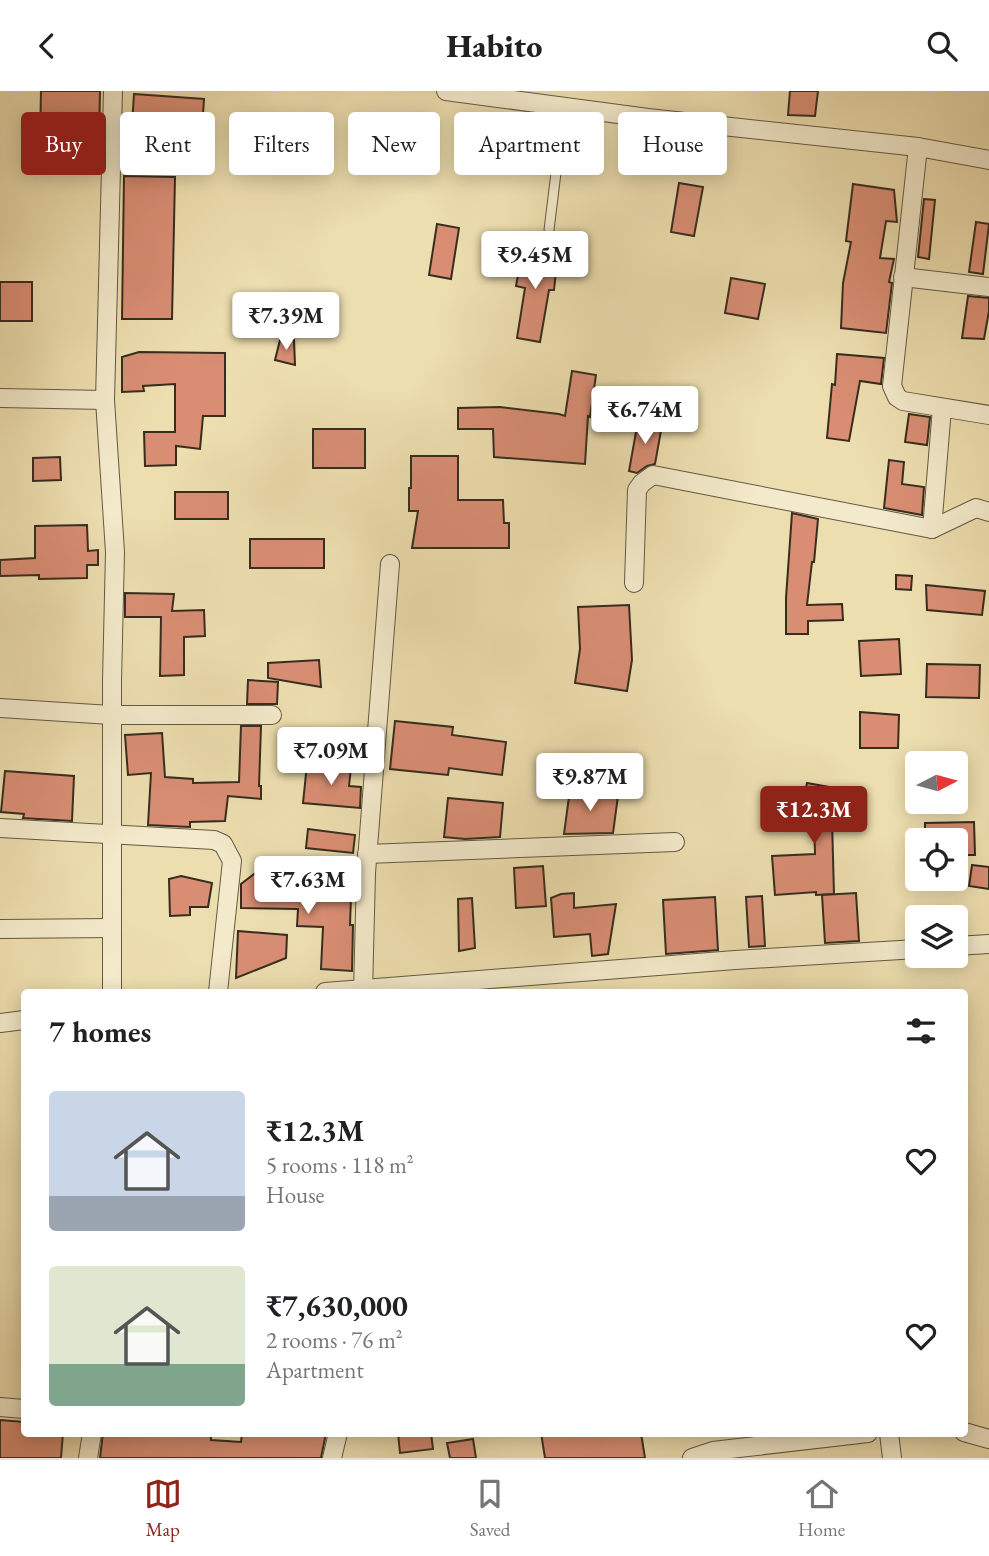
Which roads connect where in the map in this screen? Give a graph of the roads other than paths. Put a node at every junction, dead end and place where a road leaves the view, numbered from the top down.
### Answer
1 (113, 91) edge
2 (446, 91) edge
3 (564, 107) junction
4 (918, 147) junction
5 (989, 160) edge
6 (549, 230) dead end
7 (903, 277) junction
8 (989, 287) edge
9 (0, 398) edge
10 (105, 400) junction
11 (942, 408) junction
12 (989, 415) edge
13 (989, 512) edge
14 (932, 529) junction
15 (390, 564) dead end
16 (634, 583) dead end
17 (0, 708) edge
18 (111, 715) junction
19 (272, 715) dead end
20 (0, 828) edge
21 (111, 834) junction
22 (675, 842) dead end
23 (368, 854) junction
24 (111, 928) junction
25 (0, 929) edge
26 (989, 944) edge
27 (968, 946) edge
28 (905, 950) edge
29 (111, 989) edge
30 (218, 989) edge
31 (363, 989) edge
32 (375, 989) edge
33 (21, 1020) edge
34 (0, 1023) edge
35 (0, 1408) edge
36 (21, 1409) edge
37 (968, 1433) edge
38 (91, 1437) edge
39 (337, 1437) edge
40 (833, 1437) edge
41 (889, 1437) edge
42 (989, 1439) edge
43 (88, 1458) edge
44 (332, 1458) edge
45 (692, 1458) edge
46 (892, 1458) edge

1 - 10 street
2 - 3 street
3 - 4 street
3 - 6 lane
4 - 5 street
4 - 7 street
7 - 8 street
7 - 11 street
9 - 10 street
10 - 18 street
11 - 12 street
11 - 14 street
13 - 14 street
14 - 16 street
15 - 23 street
17 - 18 street
18 - 19 street
18 - 21 street
20 - 21 street
21 - 24 street
21 - 30 street
22 - 23 street
23 - 31 street
24 - 25 street
24 - 29 street
26 - 27 street
28 - 32 street
33 - 34 street
35 - 36 street
37 - 42 street
38 - 43 street
39 - 44 street
40 - 45 street
41 - 46 street

